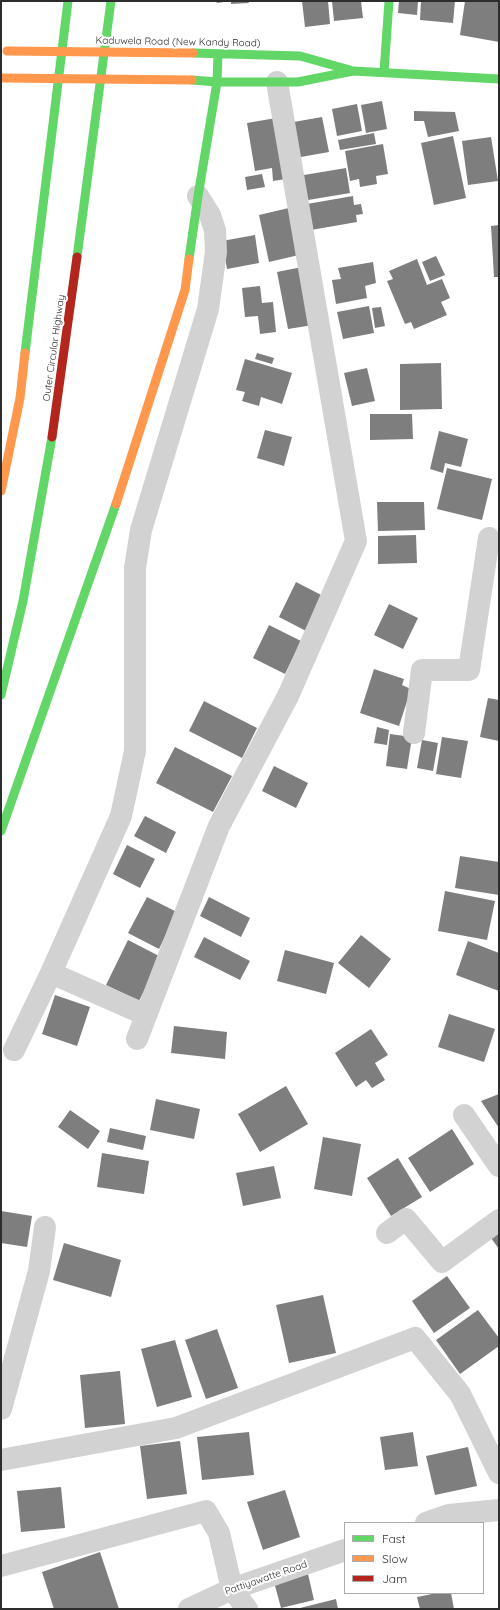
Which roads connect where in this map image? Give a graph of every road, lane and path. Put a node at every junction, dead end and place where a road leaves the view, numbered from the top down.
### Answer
1 (68, 1) edge
2 (111, 1) edge
3 (389, 1) edge
4 (4, 51) edge
5 (218, 54) junction
6 (353, 71) junction
7 (384, 72) junction
8 (2, 78) edge
9 (499, 79) edge
10 (217, 82) junction
11 (277, 82) junction
12 (198, 196) junction
13 (1, 491) edge
14 (489, 538) dead end
15 (489, 608) edge
16 (1, 695) edge
17 (414, 733) dead end
18 (1, 831) edge
19 (51, 973) junction
20 (146, 1015) junction
21 (137, 1039) dead end
22 (14, 1050) dead end
23 (464, 1115) dead end
24 (499, 1166) edge
25 (499, 1220) edge
26 (45, 1227) dead end
27 (387, 1233) dead end
28 (1, 1409) edge
29 (1, 1460) edge
30 (499, 1473) edge
31 (499, 1510) edge
32 (429, 1522) edge
33 (344, 1550) edge
34 (1, 1566) edge
35 (232, 1589) junction
36 (188, 1609) edge
37 (247, 1609) edge

1 - 13 main road
2 - 16 main road, Outer Circular Highway
3 - 7 main road
4 - 5 main road, Kaduwela Road (New Kandy Road), bridge
5 - 6 main road, Kaduwela Road (New Kandy Road)
5 - 10 main road
6 - 7 main road, Kaduwela Road (New Kandy Road)
6 - 11 main road, Kaduwela Road (New Kandy Road)
7 - 9 main road, Kaduwela Road (New Kandy Road)
8 - 10 main road, Kaduwela Road (New Kandy Road), bridge
10 - 11 main road, Kaduwela Road (New Kandy Road)
10 - 12 main road
11 - 20 street
12 - 18 main road
12 - 19 street
14 - 15 street
15 - 17 street
19 - 20 street
19 - 22 street
20 - 21 street
23 - 24 street
25 - 27 street
26 - 28 street
29 - 30 street
31 - 32 street
33 - 35 street, Pattiyawatte Road
34 - 35 street
35 - 36 street, Pattiyawatte Road
35 - 37 street

